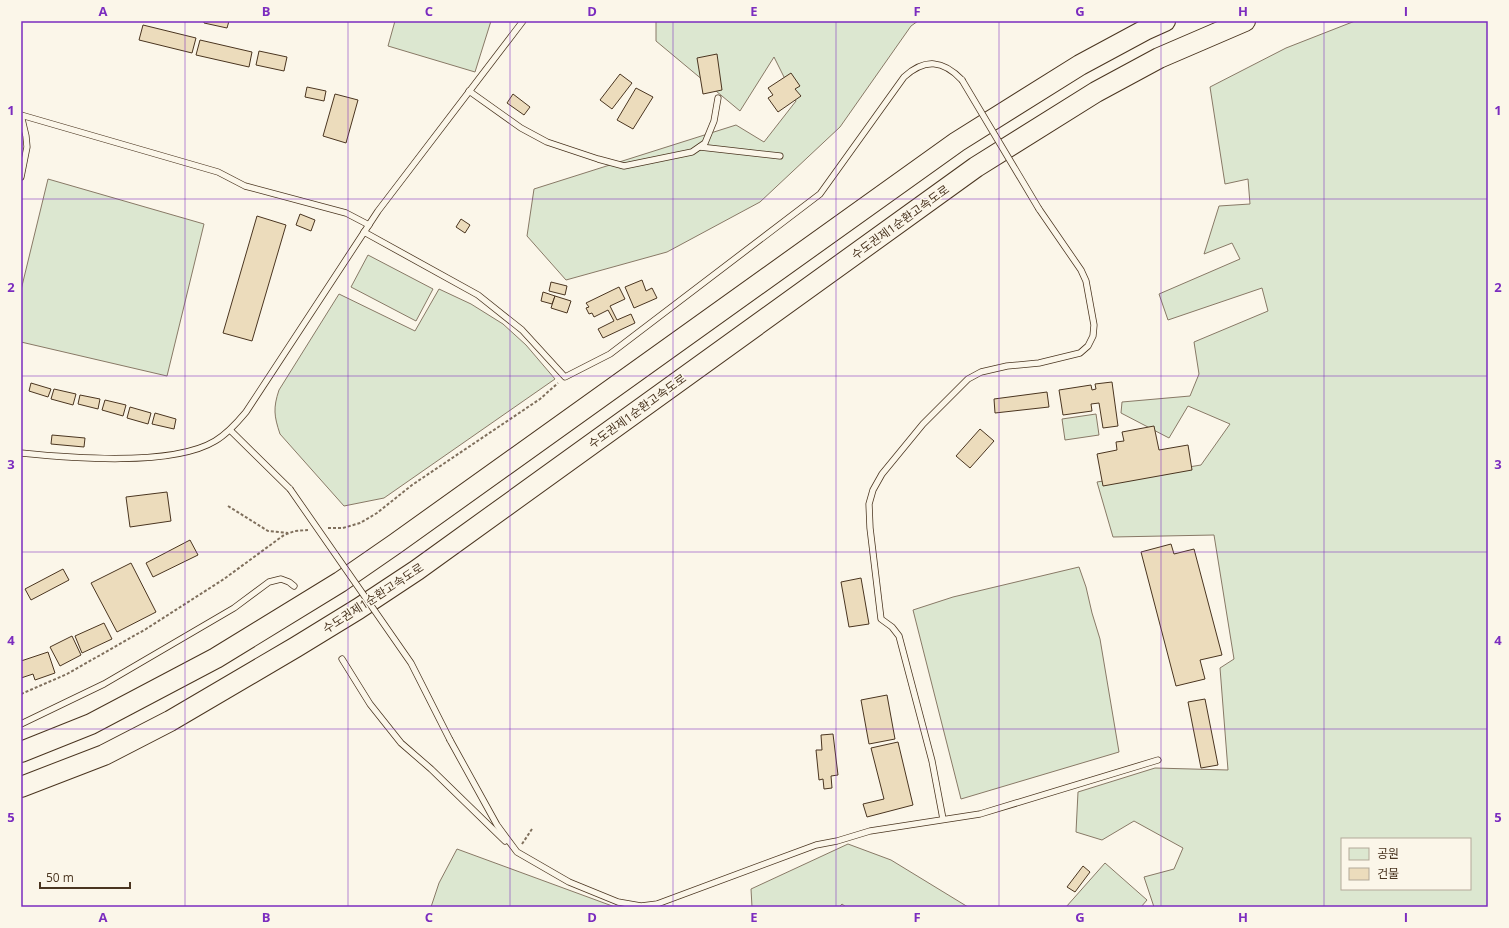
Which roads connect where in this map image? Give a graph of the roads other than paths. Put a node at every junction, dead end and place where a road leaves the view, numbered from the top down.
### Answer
1 (523, 21) edge
2 (1166, 21) edge
3 (1245, 21) edge
4 (469, 91) junction
5 (718, 98) dead end
6 (21, 115) edge
7 (699, 147) junction
8 (780, 156) dead end
9 (21, 177) edge
10 (369, 225) junction
11 (364, 232) junction
12 (230, 430) junction
13 (21, 453) edge
14 (294, 586) dead end
15 (342, 659) dead end
16 (21, 724) edge
17 (21, 752) edge
18 (1158, 760) dead end
19 (21, 787) edge
20 (943, 819) junction
21 (517, 852) junction

1 - 4 lane
2 - 17 highway
3 - 19 highway, 수도권제1순환고속도로
4 - 7 lane
4 - 10 lane
5 - 7 lane
6 - 9 lane
6 - 10 lane
7 - 8 lane
10 - 11 lane
11 - 12 lane
11 - 20 lane, bridge
12 - 13 lane
12 - 21 lane, bridge
14 - 16 lane
15 - 21 lane
18 - 20 lane
20 - 21 lane

